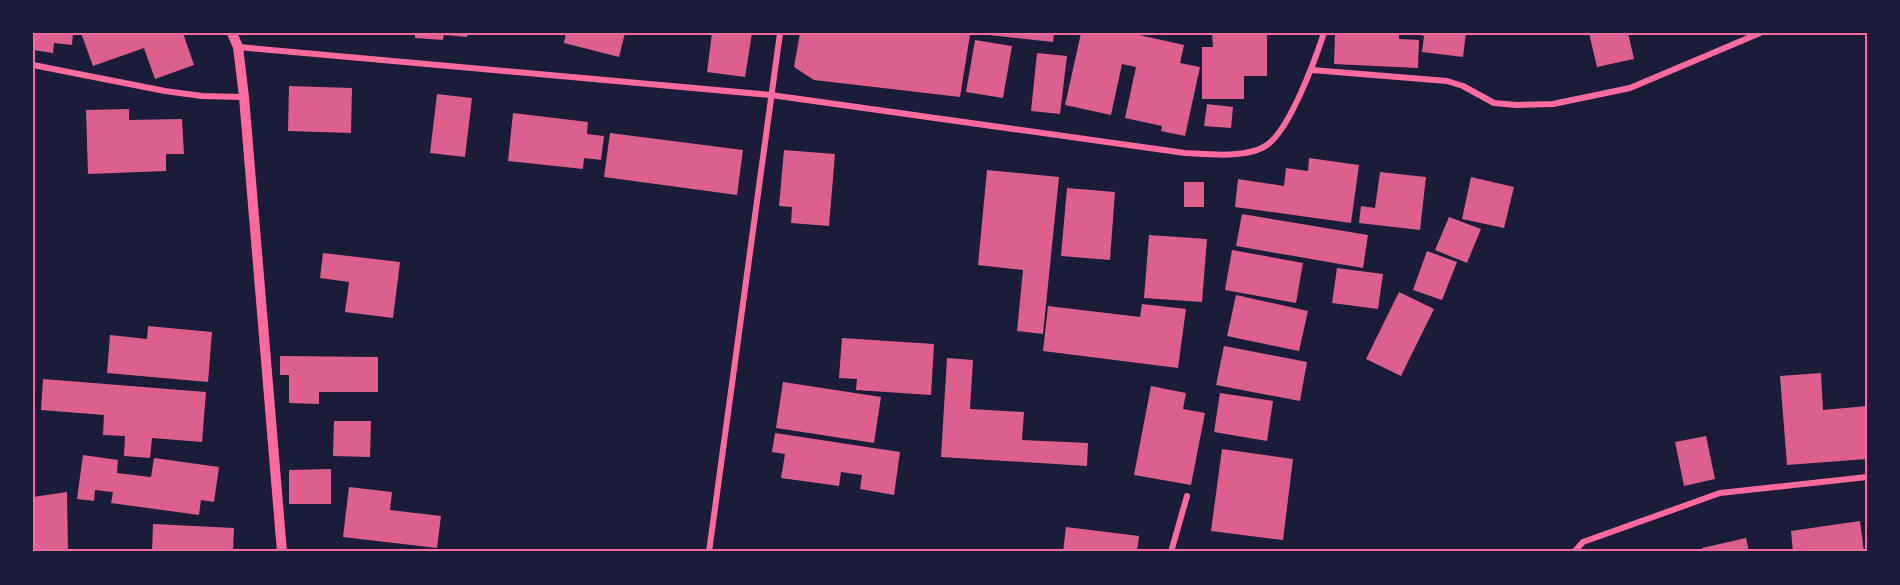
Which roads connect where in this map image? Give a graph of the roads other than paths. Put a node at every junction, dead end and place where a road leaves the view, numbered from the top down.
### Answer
1 (232, 33) edge
2 (780, 33) edge
3 (1324, 33) edge
4 (1760, 33) edge
5 (238, 47) junction
6 (33, 64) edge
7 (1312, 70) junction
8 (771, 95) junction
9 (244, 97) junction
10 (1867, 477) edge
11 (1187, 496) dead end
12 (282, 552) edge
13 (710, 552) edge
14 (1171, 552) edge
15 (1574, 552) edge

1 - 5 street
2 - 8 street
3 - 7 street
4 - 7 street
5 - 8 street
5 - 9 street
6 - 9 street
7 - 8 street
8 - 13 street
9 - 12 street
10 - 15 street
11 - 14 street

